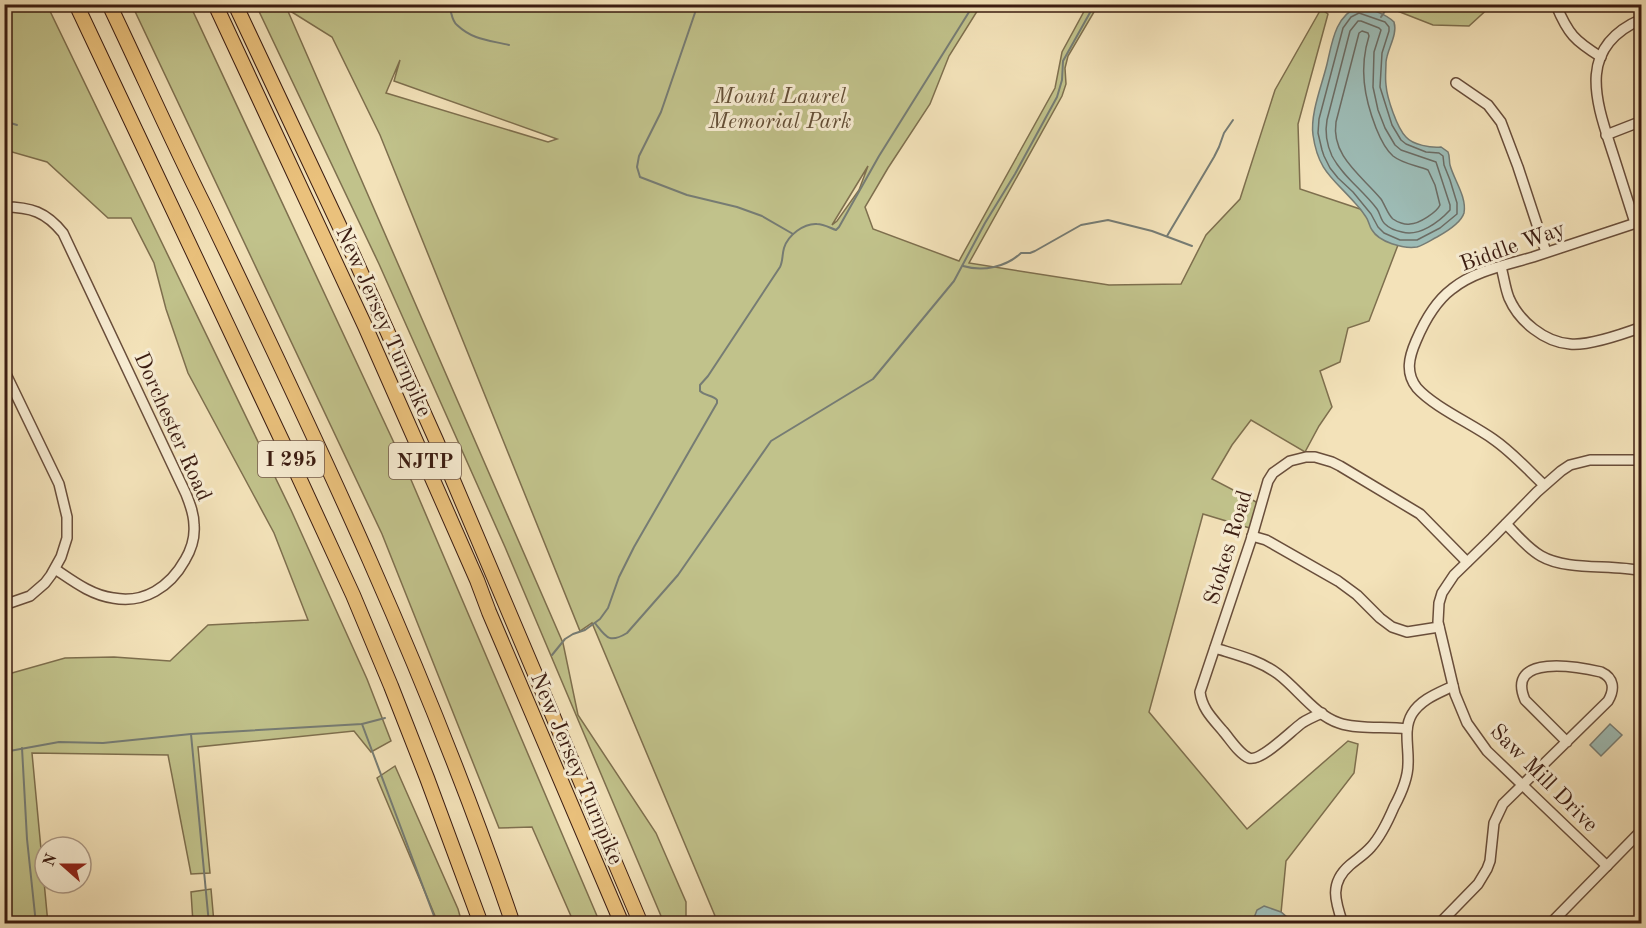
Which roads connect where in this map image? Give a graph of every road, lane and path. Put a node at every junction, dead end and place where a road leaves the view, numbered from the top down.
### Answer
1 (76, 4) edge
2 (109, 4) edge
3 (215, 4) edge
4 (235, 4) edge
5 (1556, 5) edge
6 (1641, 19) edge
7 (1601, 57) junction
8 (1456, 83) dead end
9 (1641, 121) edge
10 (1606, 135) junction
11 (4, 207) edge
12 (1638, 222) edge
13 (1546, 252) junction
14 (1501, 267) junction
15 (1641, 327) edge
16 (4, 370) edge
17 (1641, 460) edge
18 (1544, 485) junction
19 (1506, 524) junction
20 (1252, 536) junction
21 (1467, 562) junction
22 (55, 569) junction
23 (1641, 571) edge
24 (4, 605) edge
25 (1439, 627) junction
26 (1215, 648) junction
27 (1454, 686) junction
28 (1322, 713) junction
29 (1407, 729) junction
30 (1567, 742) junction
31 (1523, 785) junction
32 (1641, 830) edge
33 (1607, 866) junction
34 (481, 924) edge
35 (513, 924) edge
36 (622, 924) edge
37 (641, 924) edge
38 (1343, 924) edge
39 (1439, 924) edge
40 (1550, 924) edge

1 - 34 highway, I 295
2 - 35 highway, I 295
3 - 36 highway, New Jersey Turnpike / NJTP
4 - 37 highway, New Jersey Turnpike / NJTP
5 - 7 street
6 - 7 street
7 - 10 street
8 - 13 street
9 - 10 street
10 - 12 street
11 - 22 street, Dorchester Road
12 - 13 street, Biddle Way
13 - 14 street, Biddle Way
14 - 15 street
14 - 18 street, Biddle Way
16 - 22 street
17 - 18 street
18 - 19 street, Saw Mill Drive
19 - 21 street, Saw Mill Drive
19 - 23 street
20 - 21 street, Stokes Road
20 - 25 street
20 - 26 street, Stokes Road
21 - 25 street, Saw Mill Drive
22 - 24 street
25 - 27 street, Saw Mill Drive
26 - 28 street
26 - 28 street, Stokes Road
27 - 29 street
27 - 31 street, Saw Mill Drive
28 - 29 street
29 - 38 street
30 - 30 street
30 - 31 street
31 - 33 street, Saw Mill Drive
31 - 39 street
32 - 33 street
33 - 40 street

